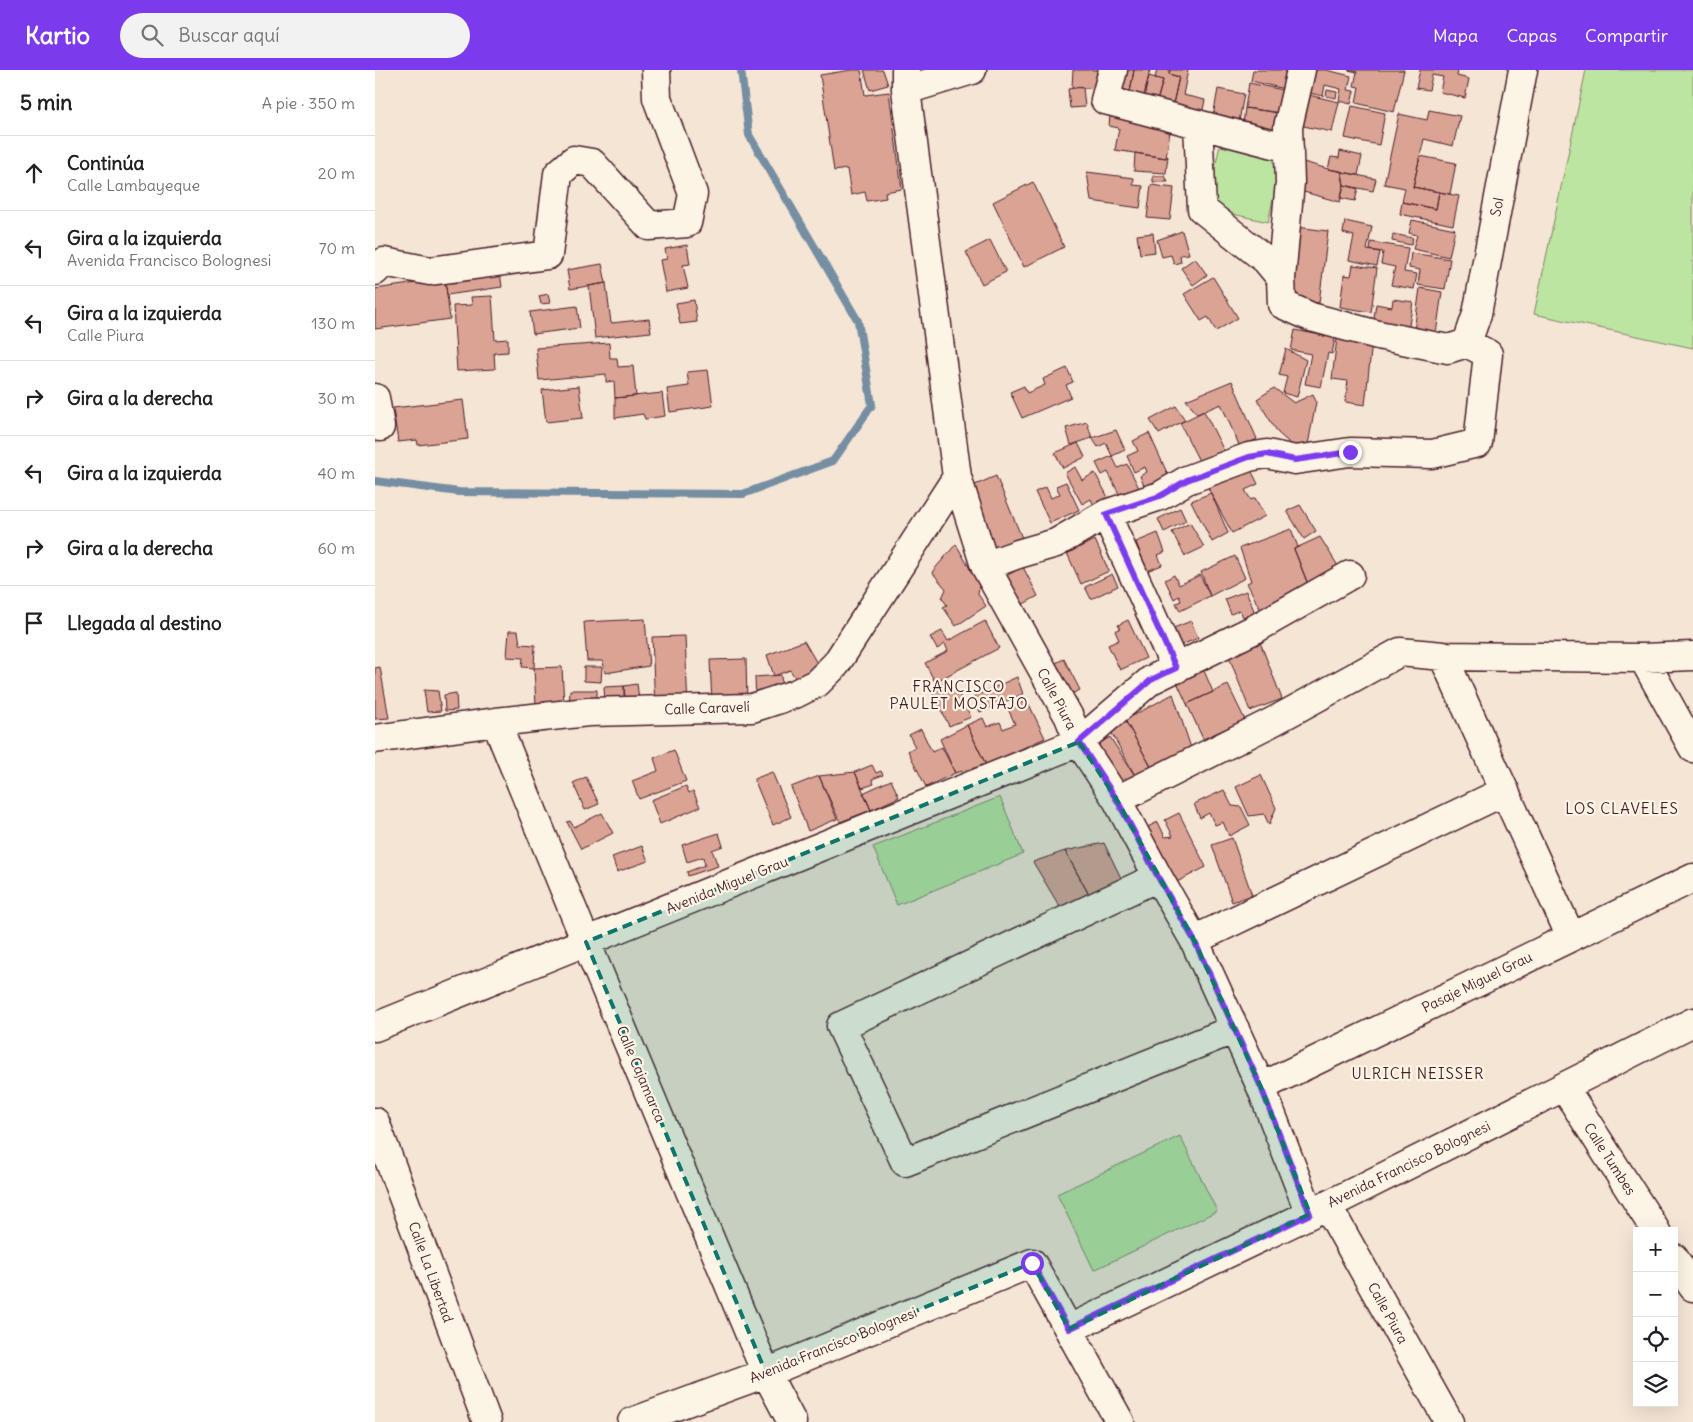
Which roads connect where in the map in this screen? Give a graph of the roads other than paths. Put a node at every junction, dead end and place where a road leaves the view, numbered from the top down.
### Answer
1 (656, 70) edge
2 (972, 70) edge
3 (1113, 70) edge
4 (1301, 70) edge
5 (1523, 70) edge
6 (906, 80) edge
7 (1198, 124) junction
8 (1289, 148) junction
9 (375, 271) edge
10 (1281, 278) junction
11 (1467, 343) junction
12 (375, 398) edge
13 (380, 427) dead end
14 (957, 477) junction
15 (1106, 514) junction
16 (985, 566) junction
17 (1350, 575) dead end
18 (1443, 656) junction
19 (1693, 656) edge
20 (1643, 658) junction
21 (1176, 668) junction
22 (497, 722) junction
23 (375, 739) edge
24 (1079, 742) junction
25 (1693, 748) edge
26 (1505, 791) junction
27 (1117, 800) junction
28 (1158, 877) junction
29 (1693, 878) edge
30 (1571, 937) junction
31 (1194, 940) junction
32 (586, 942) junction
33 (1693, 1022) edge
34 (375, 1027) edge
35 (1235, 1029) junction
36 (1261, 1087) junction
37 (1564, 1088) junction
38 (375, 1122) edge
39 (1318, 1209) junction
40 (1654, 1227) edge
41 (1678, 1264) edge
42 (1693, 1287) edge
43 (1069, 1329) junction
44 (766, 1373) junction
45 (487, 1422) edge
46 (632, 1422) edge
47 (792, 1422) edge
48 (1120, 1422) edge
49 (1449, 1422) edge

1 - 9 street
2 - 6 street
3 - 7 street
4 - 8 street
5 - 11 street, Sol
6 - 14 street, Calle Piura
7 - 8 street
7 - 10 street
8 - 10 street
10 - 11 street
11 - 15 street
12 - 13 street
14 - 16 street, Calle Piura
14 - 22 street, Calle Caravelí
15 - 16 street
15 - 21 street
16 - 24 street, Calle Piura
17 - 21 street, Avenida Miguel Grau
18 - 20 street
18 - 26 street
18 - 27 street
19 - 20 street
20 - 25 street
21 - 24 street, Avenida Miguel Grau
22 - 23 street, Calle Caravelí
22 - 32 street, Calle Cajamarca
24 - 27 street, Calle Piura
24 - 32 street, Avenida Miguel Grau
26 - 30 street
26 - 31 street
27 - 28 street, Calle Piura
28 - 31 street, Calle Piura
28 - 35 street
29 - 30 street, Pasaje Miguel Grau
30 - 36 street, Pasaje Miguel Grau
31 - 35 street, Calle Piura
32 - 34 street, Avenida Miguel Grau
32 - 44 street, Calle Cajamarca
33 - 37 street, Avenida Francisco Bolognesi
35 - 36 street, Calle Piura
36 - 39 street, Calle Piura
37 - 39 street, Avenida Francisco Bolognesi
37 - 40 street, Calle Tumbes
38 - 45 street, Calle La Libertad
39 - 43 street, Avenida Francisco Bolognesi
39 - 49 street, Calle Piura
41 - 42 street
43 - 44 street, Avenida Francisco Bolognesi
43 - 48 street
44 - 46 street, Avenida Francisco Bolognesi
44 - 47 street, Calle Cajamarca

